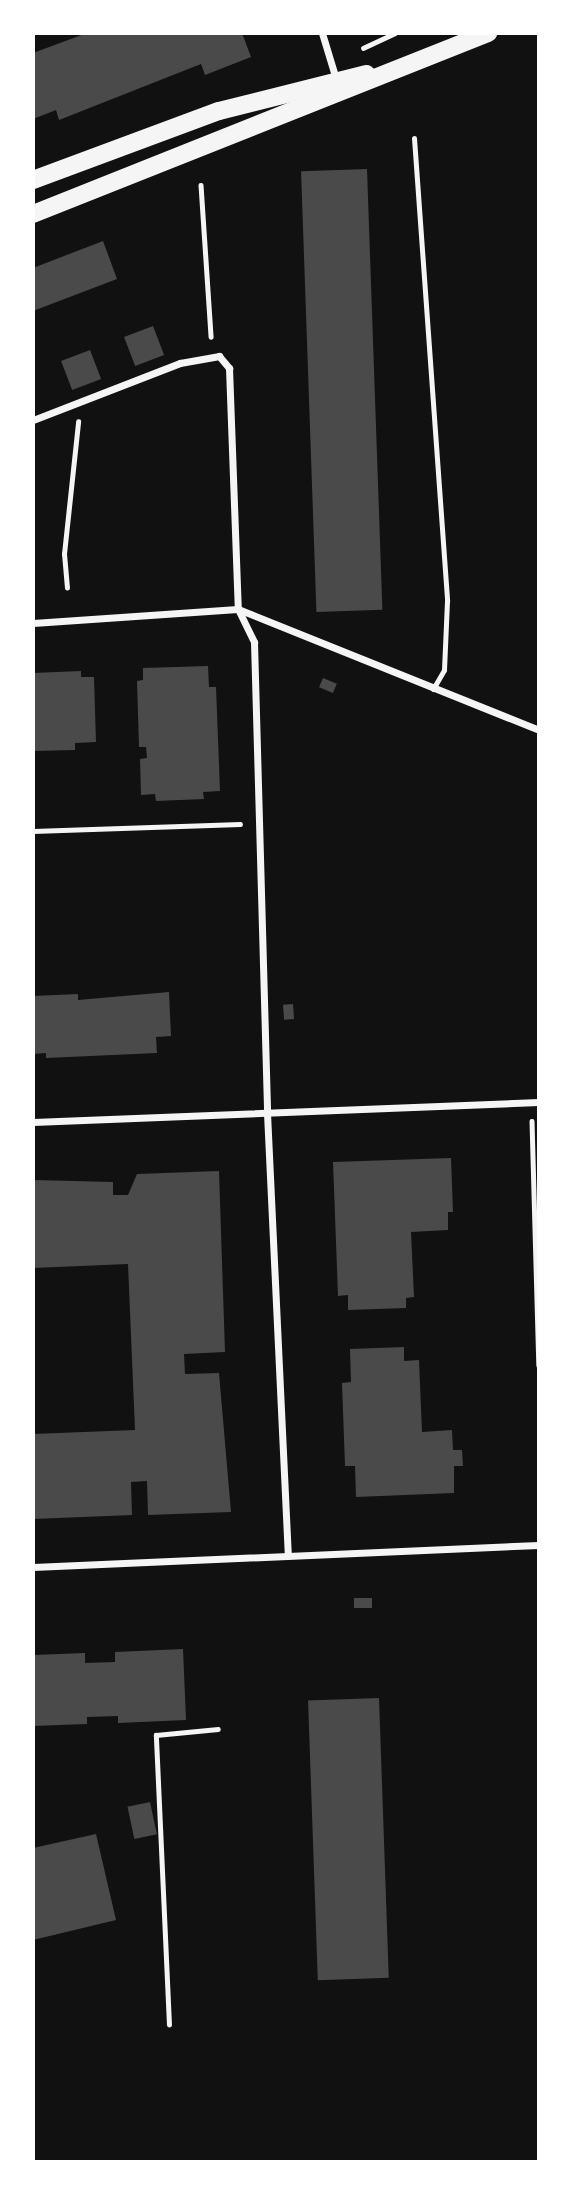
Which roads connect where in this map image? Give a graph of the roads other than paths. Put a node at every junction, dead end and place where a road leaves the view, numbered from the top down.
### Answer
1 (322, 33) edge
2 (488, 33) edge
3 (339, 87) junction
4 (414, 138) dead end
5 (33, 180) edge
6 (33, 214) edge
7 (33, 419) edge
8 (238, 609) junction
9 (33, 623) edge
10 (433, 688) junction
11 (539, 730) edge
12 (535, 1102) edge
13 (267, 1113) junction
14 (33, 1122) edge
15 (539, 1545) edge
16 (288, 1556) junction
17 (33, 1567) edge

1 - 3 street
2 - 3 main road
3 - 5 main road
3 - 6 main road
4 - 10 lane
7 - 8 street
8 - 9 street
8 - 10 street
8 - 13 street
10 - 11 street
12 - 13 street
13 - 14 street
13 - 16 street
15 - 16 street
16 - 17 street

